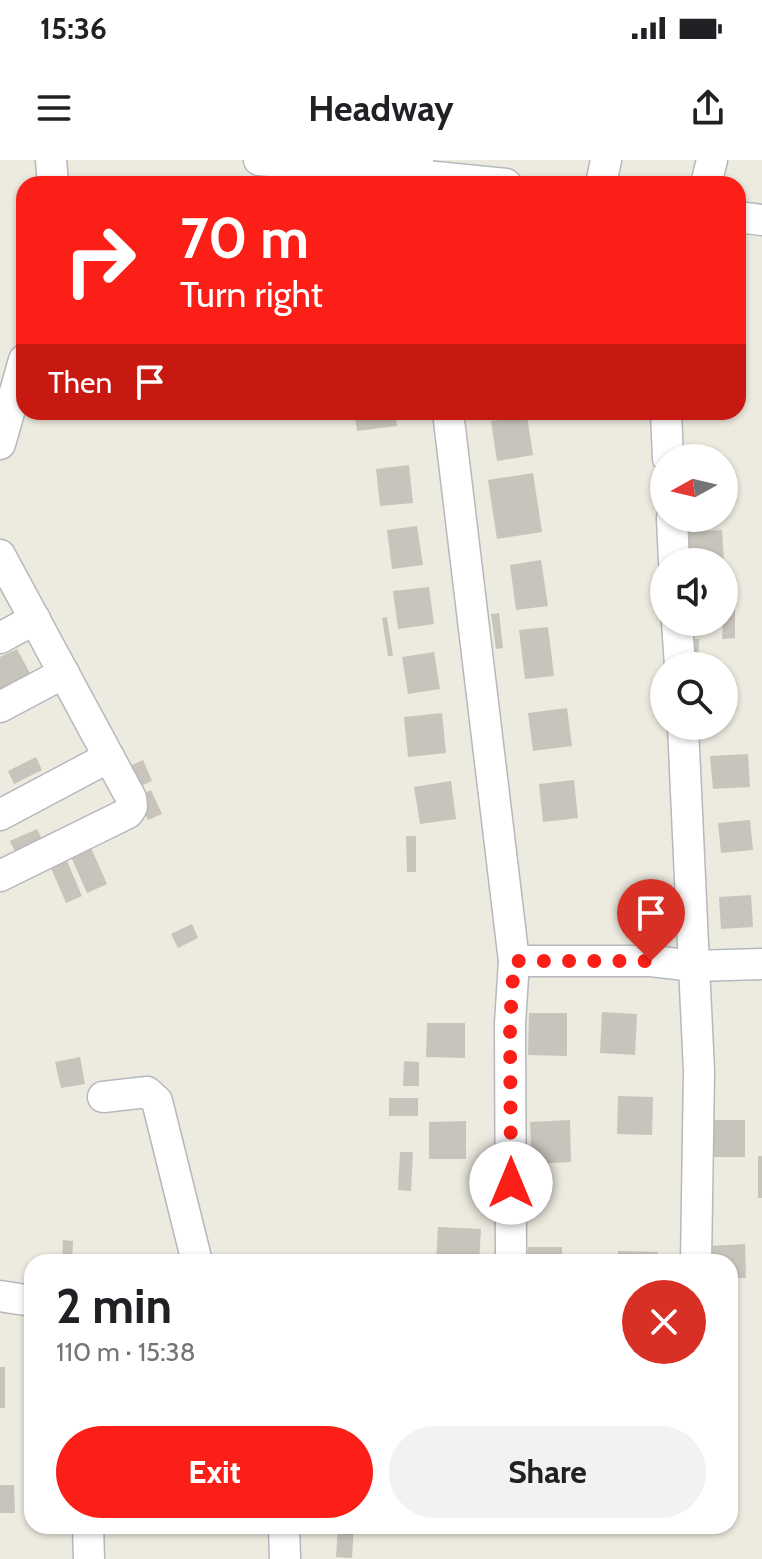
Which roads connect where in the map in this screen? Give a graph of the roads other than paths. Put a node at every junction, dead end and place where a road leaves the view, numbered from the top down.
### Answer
1 (259, 160) edge
2 (417, 173) edge
3 (441, 176) edge
4 (16, 386) edge
5 (449, 420) edge
6 (666, 420) edge
7 (1, 434) edge
8 (667, 444) edge
9 (0, 555) edge
10 (35, 619) junction
11 (0, 638) edge
12 (64, 673) junction
13 (0, 707) edge
14 (684, 740) edge
15 (109, 757) junction
16 (0, 815) edge
17 (0, 876) edge
18 (514, 961) junction
19 (762, 964) edge
20 (694, 966) junction
21 (103, 1097) dead end
22 (195, 1254) edge
23 (511, 1254) edge
24 (696, 1254) edge
25 (0, 1296) edge
26 (24, 1300) edge
27 (88, 1534) edge
28 (284, 1534) edge
29 (89, 1559) edge
30 (285, 1559) edge

1 - 2 street
2 - 3 street
4 - 7 street
5 - 18 street
6 - 8 street
9 - 10 street
10 - 11 street
10 - 12 street
12 - 13 street
12 - 15 street
14 - 20 street
15 - 16 street
15 - 17 street
18 - 20 street
18 - 23 street
19 - 20 street
20 - 24 street
21 - 22 street
25 - 26 street
27 - 29 street
28 - 30 street

